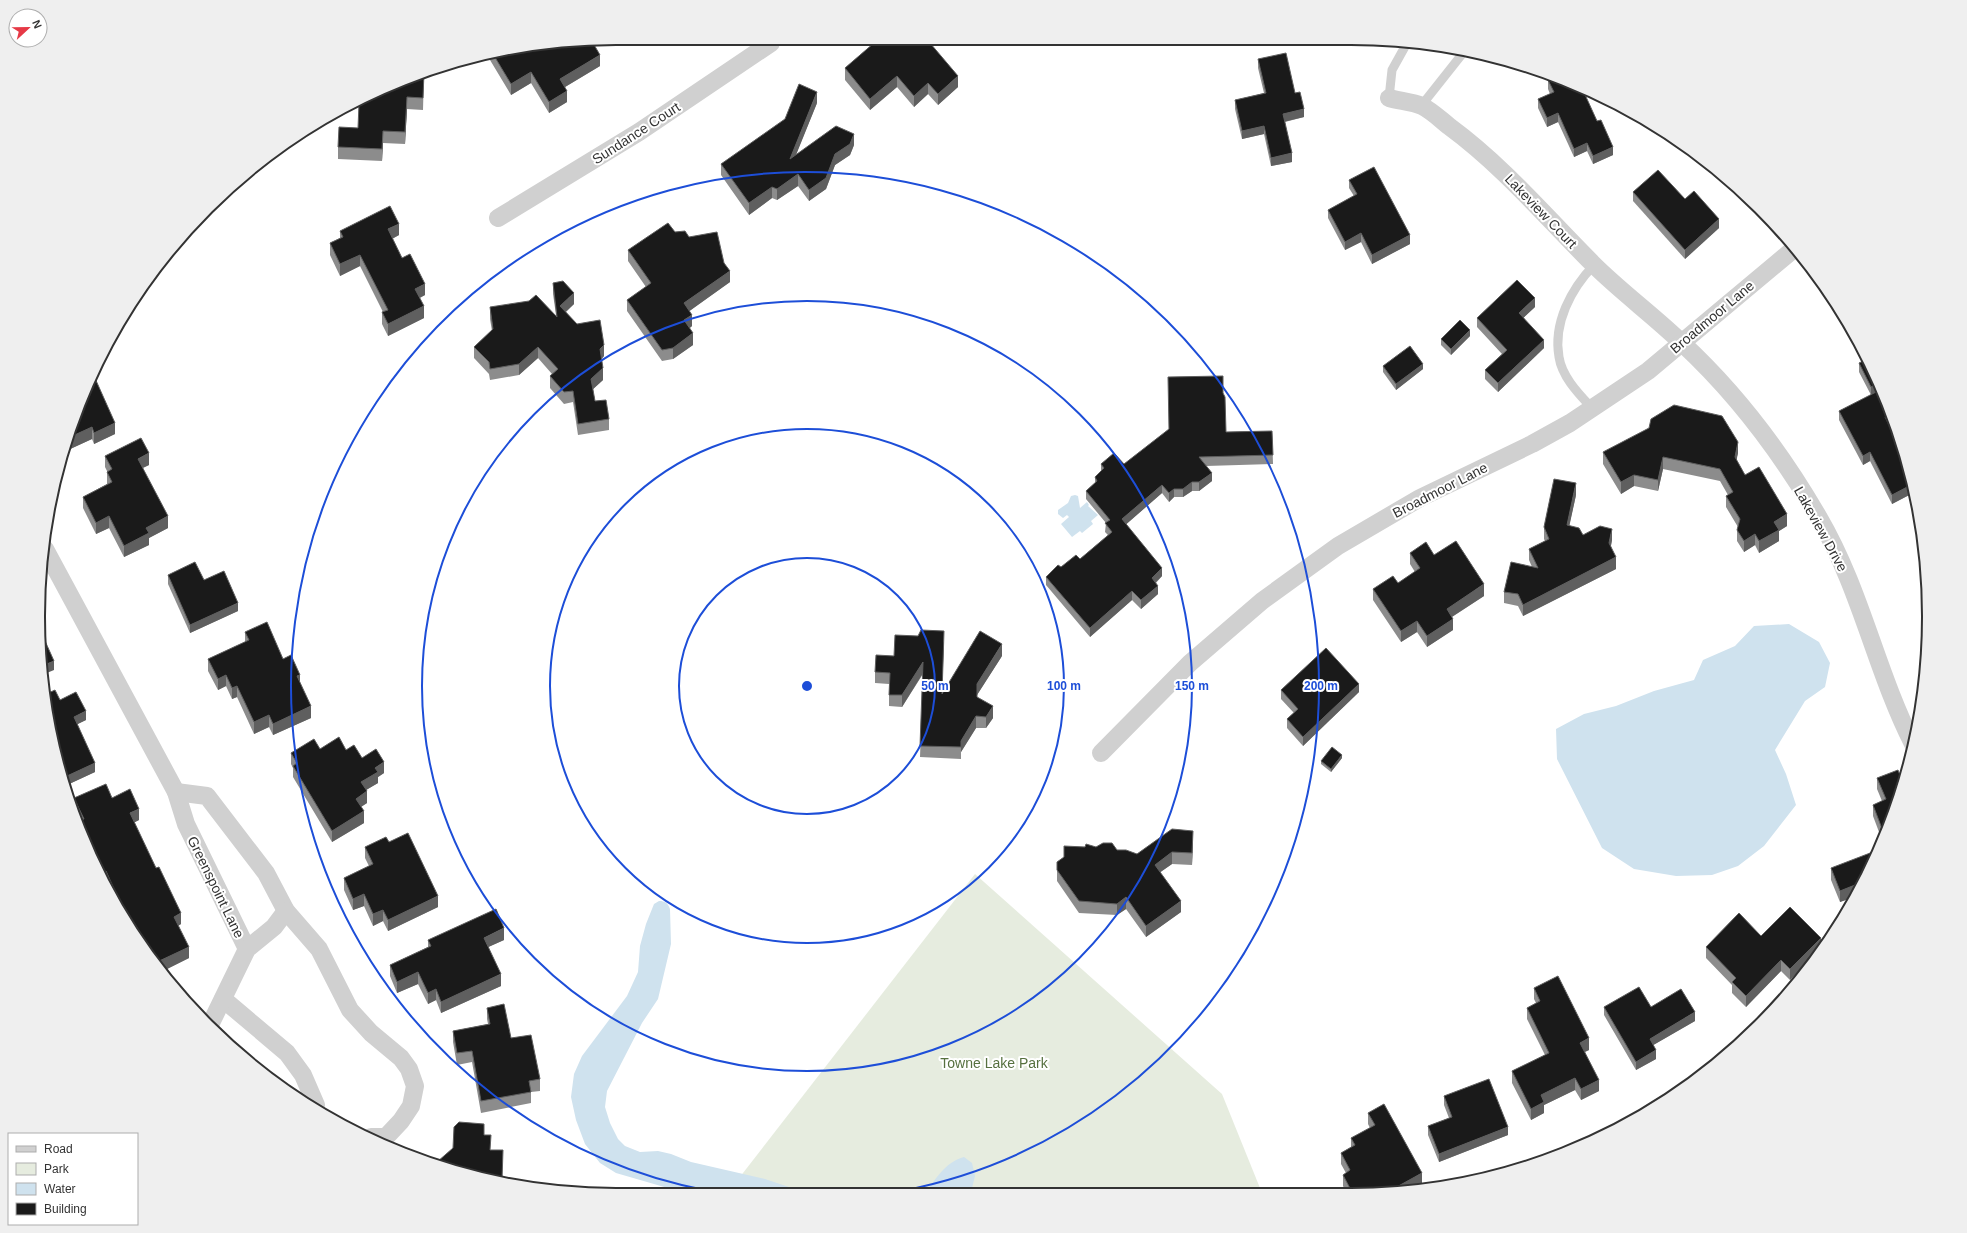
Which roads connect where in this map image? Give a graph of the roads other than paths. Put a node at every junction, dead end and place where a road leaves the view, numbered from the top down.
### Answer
1 (768, 45) edge
2 (1404, 48) edge
3 (1461, 56) edge
4 (1389, 98) joint
5 (1421, 106) junction
6 (498, 218) dead end
7 (1790, 252) edge
8 (1594, 265) junction
9 (1682, 342) junction
10 (1592, 408) junction
11 (48, 556) edge
12 (1909, 735) edge
13 (1101, 753) dead end
14 (176, 792) junction
15 (286, 911) junction
16 (247, 949) junction
17 (223, 999) junction
18 (212, 1021) edge
19 (314, 1101) edge
20 (382, 1137) edge

1 - 6 street, Sundance Court
2 - 4 lane
3 - 5 lane
4 - 5 street, Lakeview Court
5 - 8 street, Lakeview Court
7 - 9 street, Broadmoor Lane
8 - 9 street, Lakeview Court
8 - 10 lane
9 - 10 street, Broadmoor Lane
9 - 12 street, Lakeview Drive
10 - 13 street, Broadmoor Lane
11 - 14 street, Greenspoint Lane
14 - 15 street
14 - 16 street, Greenspoint Lane
15 - 16 street, Greenspoint Lane
15 - 20 street
16 - 17 street
17 - 18 street
17 - 19 street

